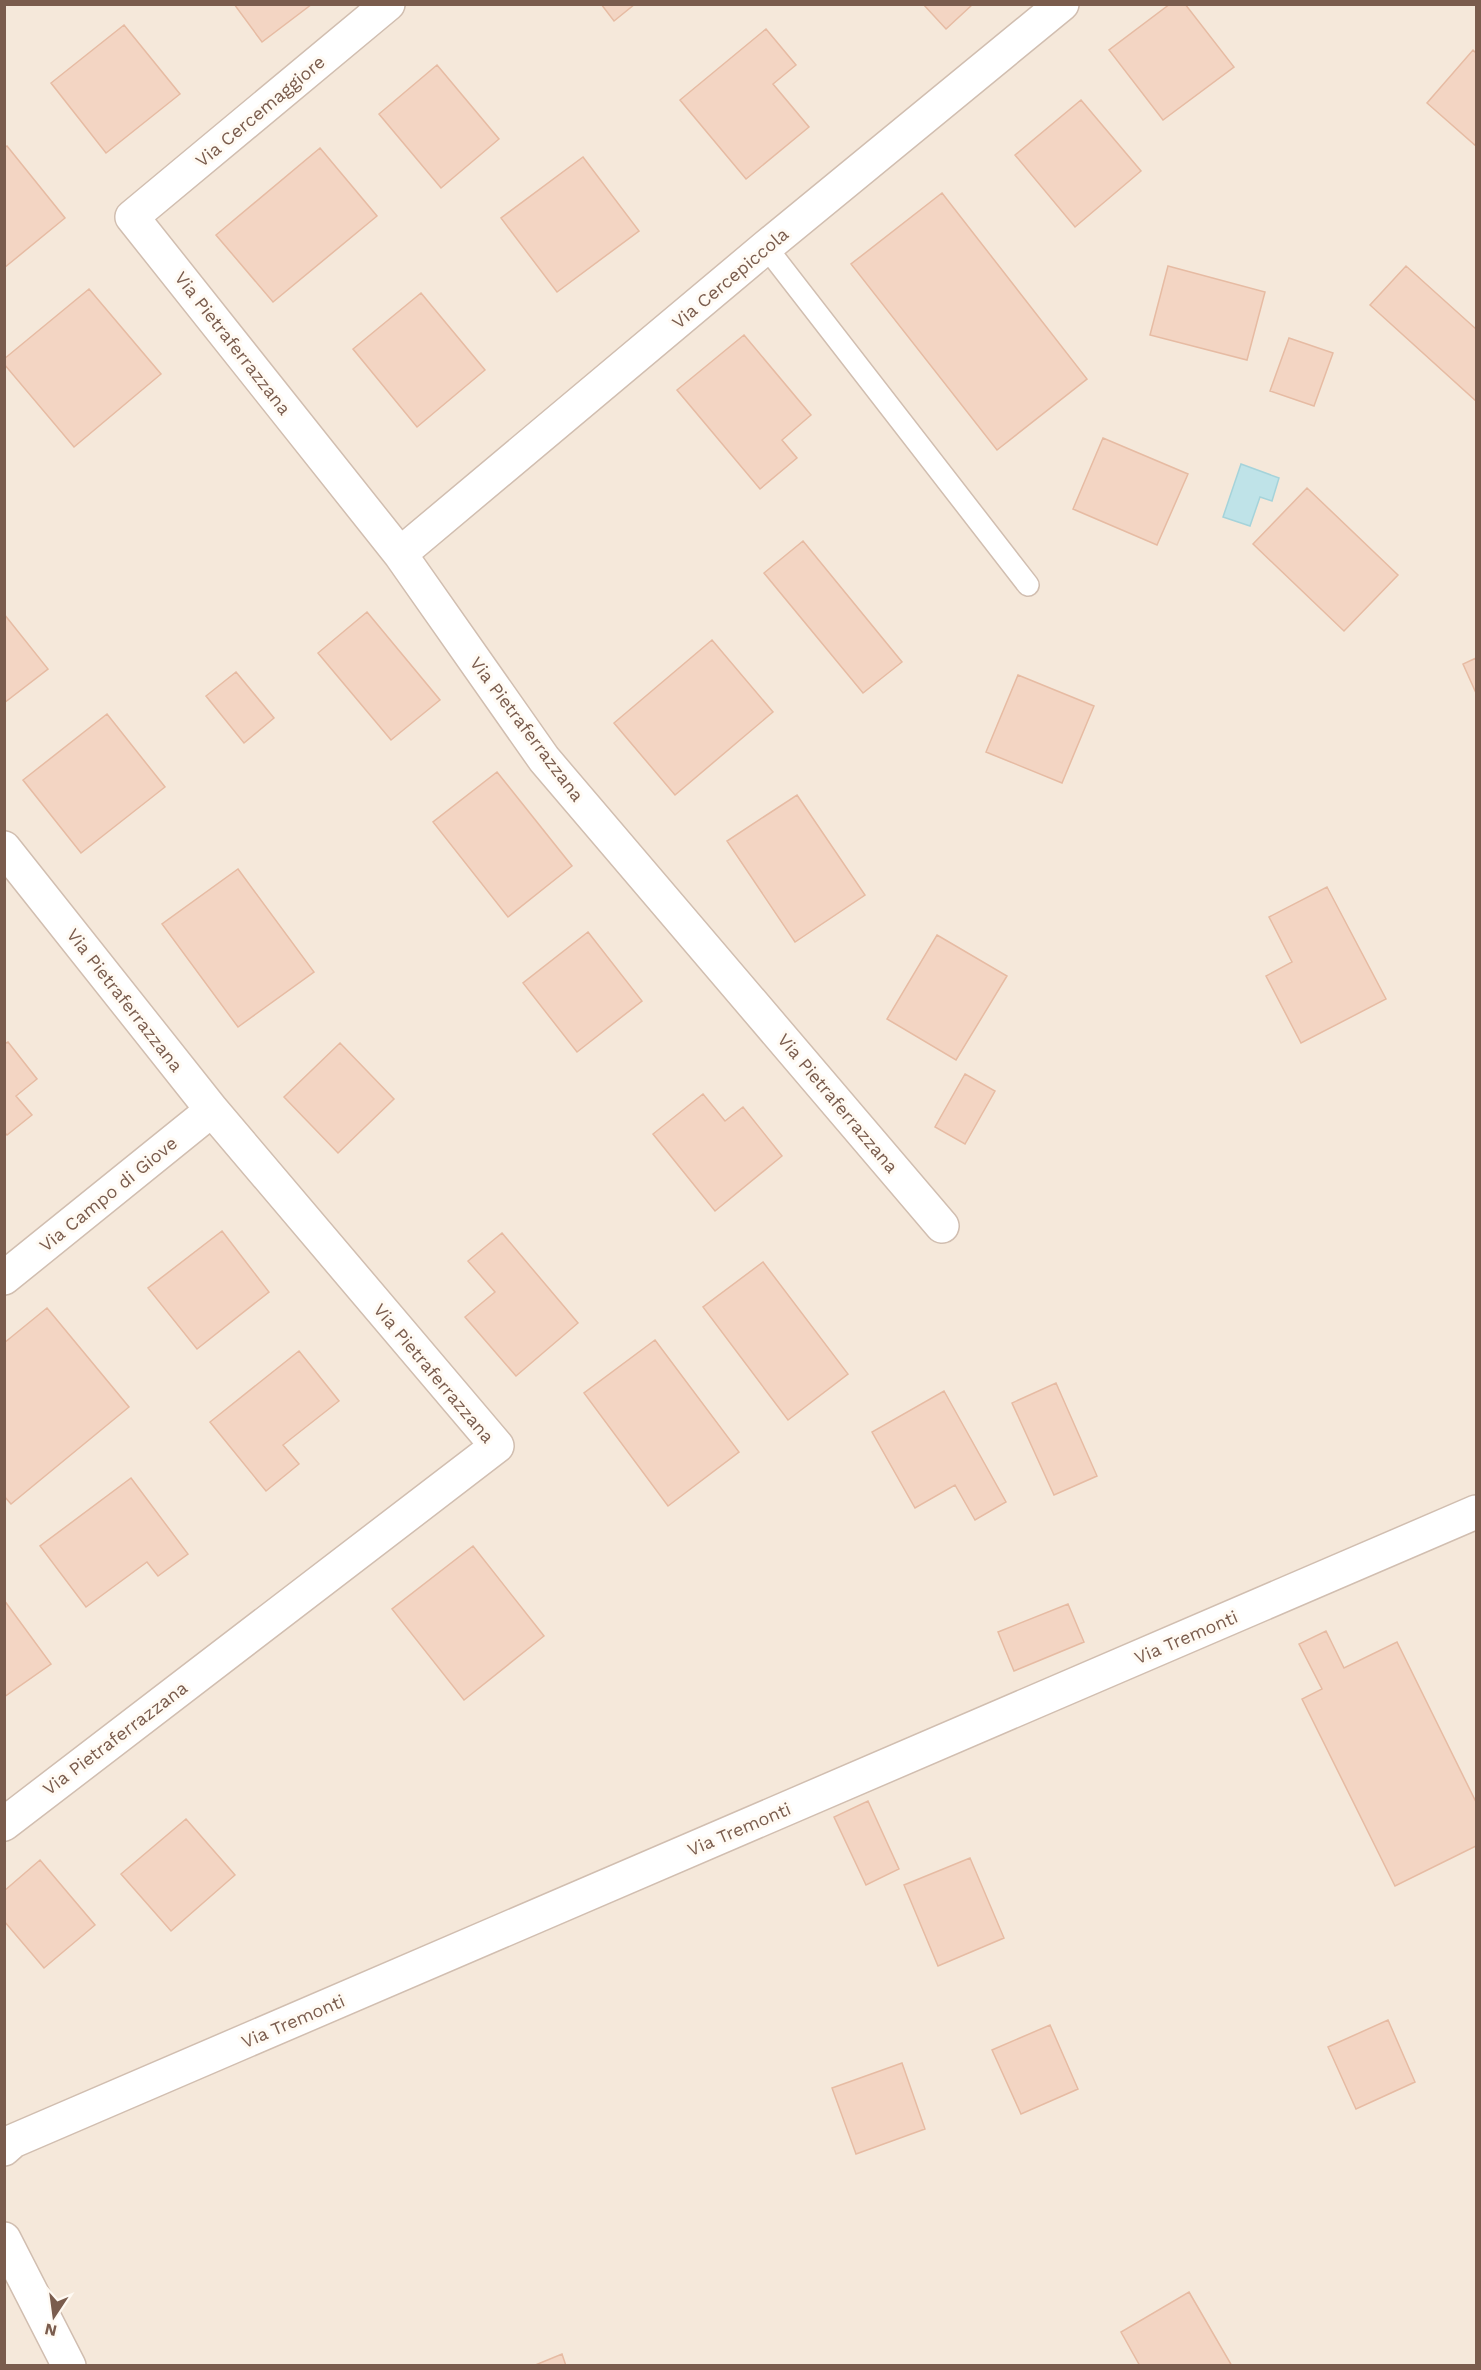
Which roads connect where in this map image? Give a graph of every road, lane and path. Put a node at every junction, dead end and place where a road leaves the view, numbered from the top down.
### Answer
1 (388, 4) edge
2 (1062, 4) edge
3 (132, 217) joint
4 (766, 247) junction
5 (400, 554) junction
6 (1028, 585) dead end
7 (4, 848) edge
8 (212, 1110) junction
9 (942, 1226) dead end
10 (4, 1278) edge
11 (1476, 1512) edge
12 (37, 1797) junction
13 (4, 1800) edge
14 (4, 1824) edge
15 (4, 2149) edge
16 (4, 2239) edge
17 (69, 2366) edge

1 - 3 street, Via Cercemaggiore
2 - 4 street, Via Cercepiccola
3 - 5 street, Via Pietraferrazzana
4 - 5 street, Via Cercepiccola
4 - 6 lane
5 - 9 street, Via Pietraferrazzana
7 - 8 street, Via Pietraferrazzana
8 - 10 street, Via Campo di Giove
8 - 12 street, Via Pietraferrazzana
11 - 15 street, Via Tremonti
12 - 13 street
12 - 14 street, Via Pietraferrazzana
16 - 17 street

